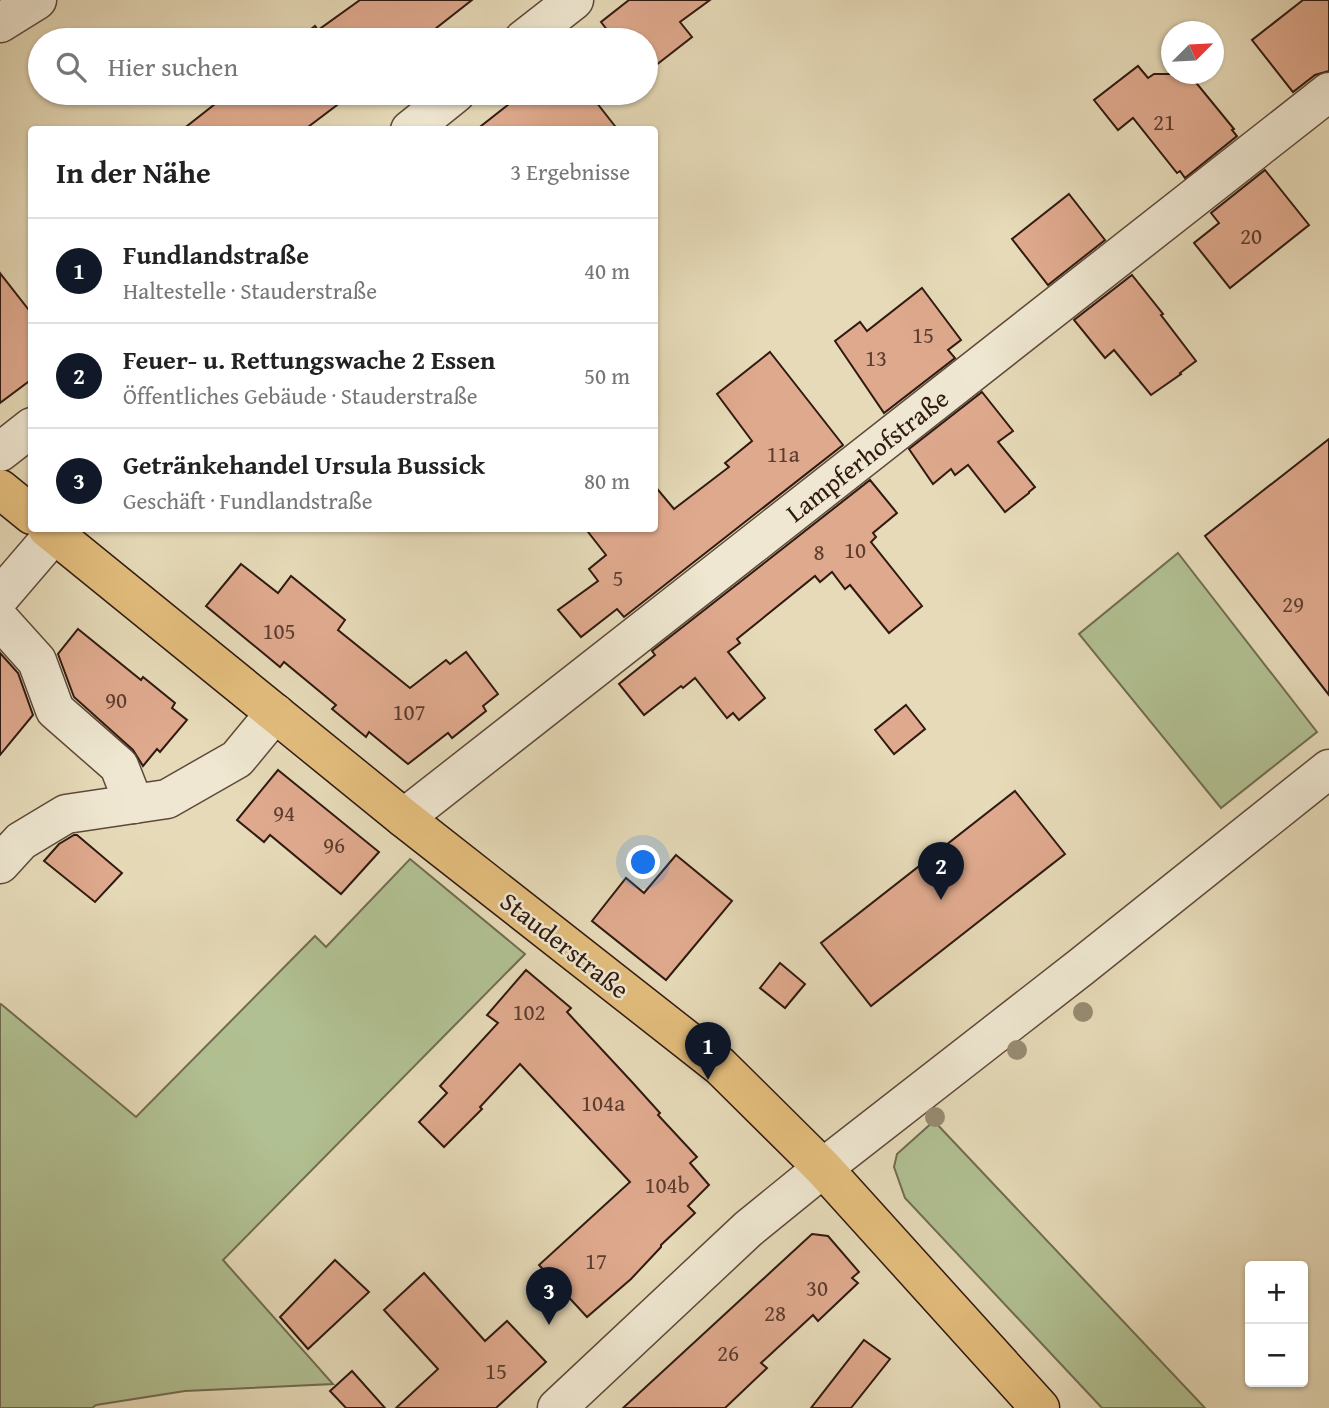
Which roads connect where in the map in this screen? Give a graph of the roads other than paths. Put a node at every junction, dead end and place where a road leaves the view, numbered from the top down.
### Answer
1 (37, 0) edge
2 (574, 0) edge
3 (0, 23) edge
4 (538, 28) edge
5 (1329, 92) edge
6 (441, 105) edge
7 (415, 126) edge
8 (28, 430) edge
9 (0, 452) edge
10 (0, 489) edge
11 (28, 513) edge
12 (40, 532) edge
13 (51, 532) edge
14 (0, 597) edge
15 (0, 620) edge
16 (275, 713) junction
17 (1329, 769) edge
18 (134, 804) junction
19 (404, 818) junction
20 (0, 864) edge
21 (823, 1168) junction
22 (557, 1408) edge
23 (1040, 1408) edge

1 - 3 street
2 - 4 street
5 - 19 street, Lampferhofstraße
6 - 7 street
8 - 9 street
10 - 11 main road, Stauderstraße
12 - 14 street
13 - 16 main road, Stauderstraße
15 - 18 street
16 - 18 street
16 - 19 main road, Stauderstraße
17 - 21 street
18 - 20 street
19 - 21 main road, Stauderstraße
21 - 22 street
21 - 23 main road, Stauderstraße

